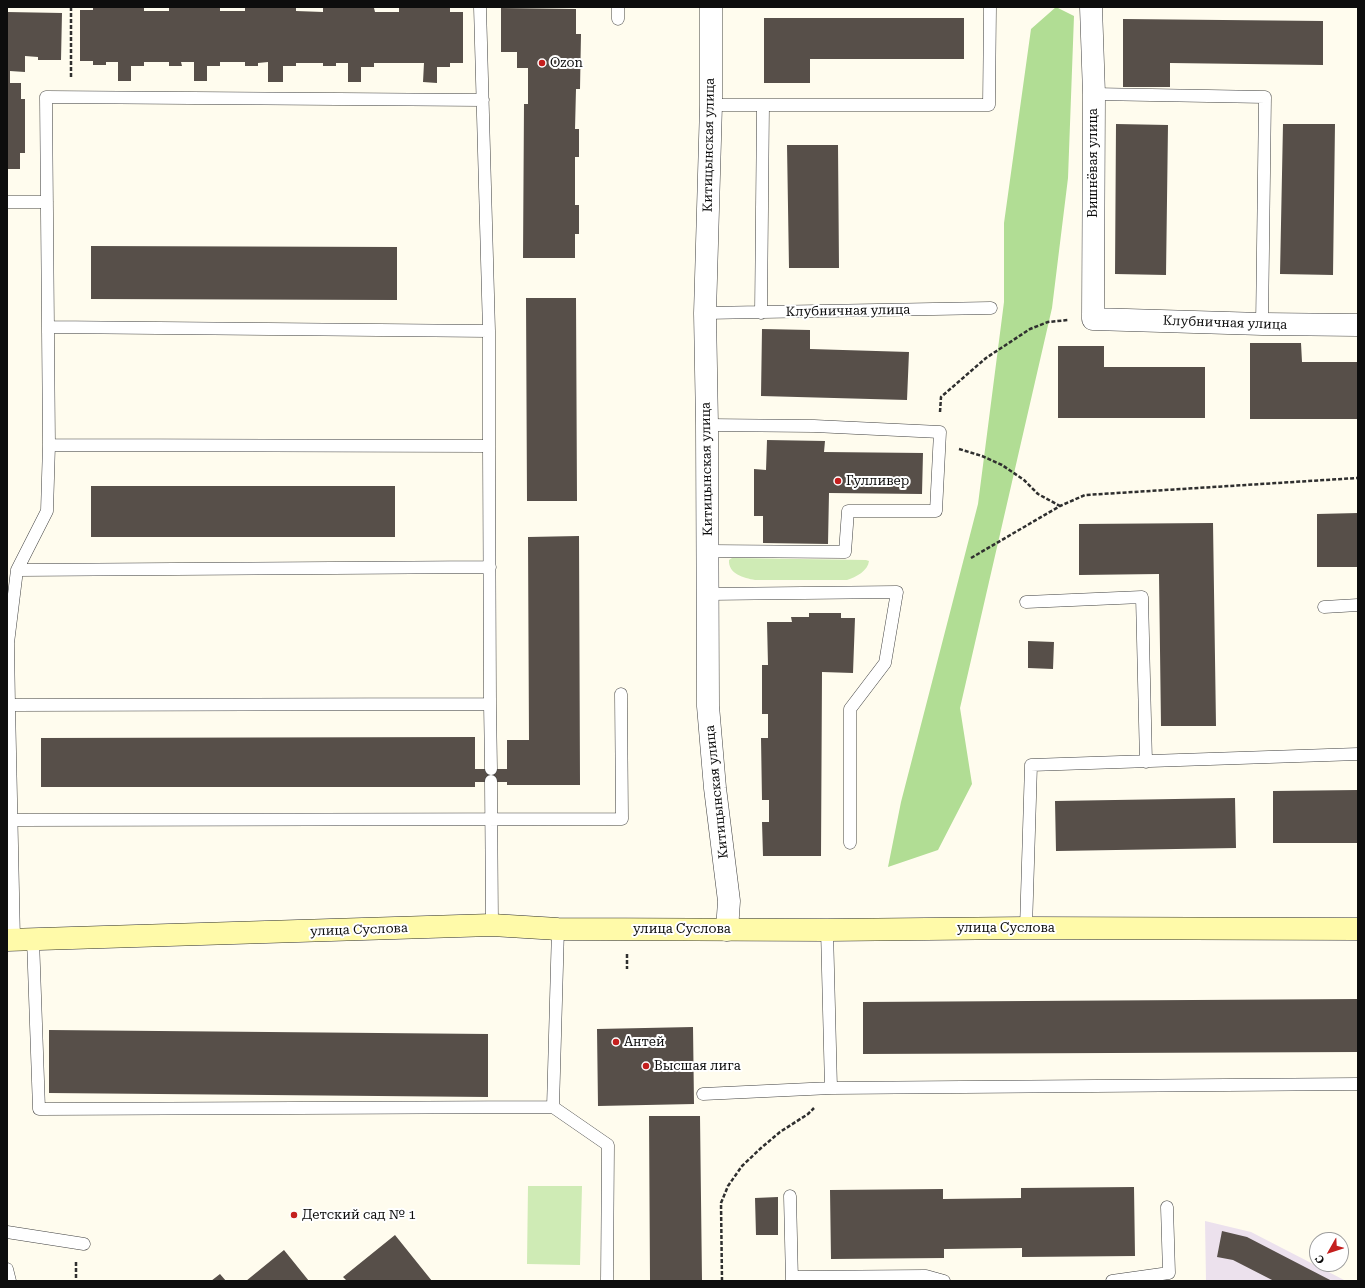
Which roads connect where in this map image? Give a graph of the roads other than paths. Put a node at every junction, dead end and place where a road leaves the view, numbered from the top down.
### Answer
1 (480, 7) edge
2 (712, 7) edge
3 (990, 7) edge
4 (1091, 7) edge
5 (1094, 94) junction
6 (483, 100) junction
7 (710, 105) junction
8 (763, 105) junction
9 (7, 202) edge
10 (47, 202) junction
11 (991, 308) dead end
12 (705, 313) junction
13 (760, 313) junction
14 (1093, 319) joint
15 (1262, 324) junction
16 (1358, 325) edge
17 (48, 327) junction
18 (489, 331) junction
19 (707, 425) junction
20 (49, 445) junction
21 (489, 446) junction
22 (708, 551) junction
23 (490, 567) junction
24 (17, 570) junction
25 (708, 594) junction
26 (1026, 602) dead end
27 (1358, 605) edge
28 (1324, 607) dead end
29 (621, 694) dead end
30 (490, 704) junction
31 (9, 705) junction
32 (1358, 754) edge
33 (1146, 762) junction
34 (491, 769) dead end
35 (491, 782) dead end
36 (491, 819) junction
37 (12, 820) junction
38 (850, 843) dead end
39 (492, 926) junction
40 (1026, 928) junction
41 (558, 929) junction
42 (1358, 929) edge
43 (727, 930) junction
44 (827, 930) junction
45 (18, 940) edge
46 (1358, 1084) edge
47 (831, 1088) junction
48 (703, 1094) dead end
49 (553, 1107) junction
50 (790, 1196) dead end
51 (1167, 1207) dead end
52 (7, 1232) edge
53 (84, 1244) dead end
54 (7, 1269) edge
55 (792, 1279) edge
56 (10, 1281) edge
57 (607, 1281) edge
58 (944, 1281) edge
59 (1112, 1281) edge

1 - 6 lane
2 - 7 street, Китицынская улица
3 - 8 lane
4 - 5 street, Вишнёвая улица
5 - 14 street, Вишнёвая улица
5 - 15 lane
6 - 10 lane
6 - 18 lane
7 - 8 lane
7 - 12 street, Китицынская улица
8 - 13 lane
9 - 10 lane
10 - 17 lane
11 - 13 lane, Клубничная улица
12 - 13 lane, Клубничная улица
12 - 19 street, Китицынская улица
14 - 15 street, Клубничная улица
15 - 16 street, Клубничная улица
17 - 18 lane
17 - 20 lane
18 - 21 lane
19 - 22 street, Китицынская улица
19 - 22 lane
20 - 21 lane
20 - 24 lane
21 - 23 lane
22 - 25 street, Китицынская улица
23 - 24 lane
23 - 30 lane
24 - 31 lane
25 - 38 lane
25 - 43 street, Китицынская улица
26 - 33 lane
27 - 28 lane
29 - 36 lane
30 - 31 lane
30 - 34 lane
31 - 37 lane
32 - 33 lane
33 - 40 lane
35 - 36 lane
36 - 37 lane
36 - 39 lane
37 - 45 lane
39 - 41 street, улица Суслова
39 - 45 street, улица Суслова
40 - 42 street, улица Суслова
40 - 44 street, улица Суслова
41 - 43 street, улица Суслова
41 - 49 lane
43 - 44 street, улица Суслова
44 - 47 lane
45 - 49 lane
46 - 47 lane
47 - 48 lane
49 - 57 lane
50 - 55 lane
51 - 59 lane
52 - 53 lane
54 - 56 lane
55 - 58 lane

